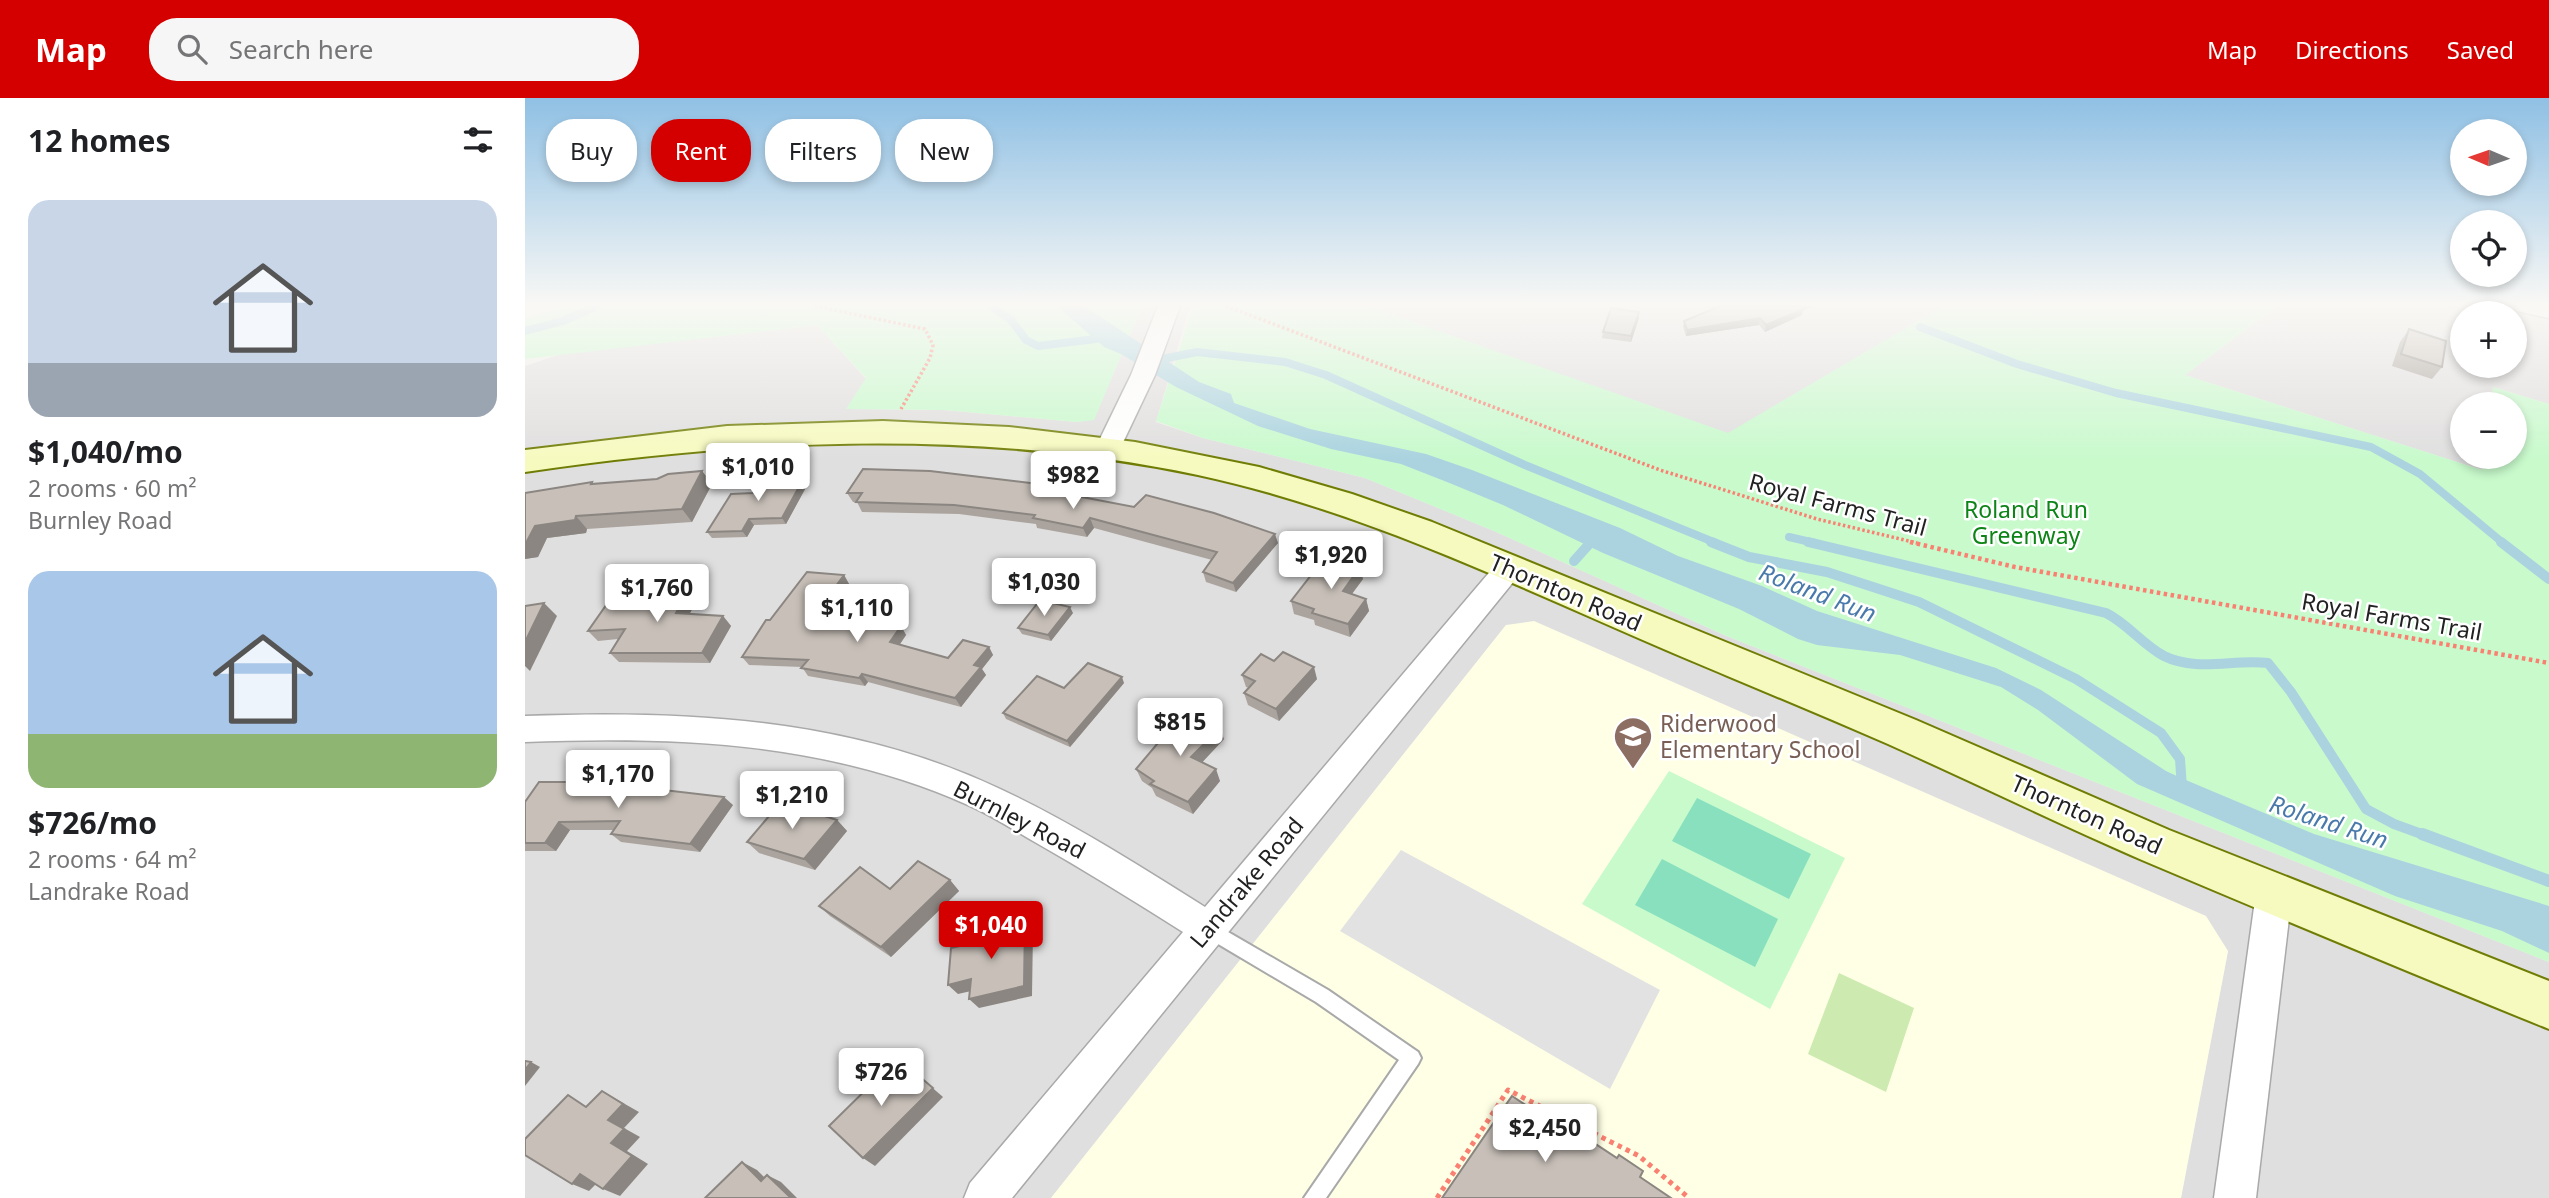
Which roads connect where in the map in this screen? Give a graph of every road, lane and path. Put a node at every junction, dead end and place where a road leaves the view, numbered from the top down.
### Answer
1 (930, 357) edge
2 (1150, 357) edge
3 (1362, 357) edge
4 (899, 412) dead end
5 (1108, 449) junction
6 (525, 461) edge
7 (1510, 568) junction
8 (2549, 663) edge
9 (525, 729) edge
10 (2274, 893) junction
11 (1208, 928) junction
12 (2549, 1005) edge
13 (985, 1198) edge
14 (1314, 1198) edge
15 (1437, 1198) edge
16 (1689, 1198) edge
17 (2235, 1198) edge

1 - 4 path
2 - 5 street
3 - 8 path, Royal Farms Trail
5 - 6 street, Thornton Road
5 - 7 street, Thornton Road
7 - 10 street, Thornton Road
7 - 11 street, Landrake Road
9 - 11 street, Burnley Road
10 - 12 street, Thornton Road
10 - 17 street
11 - 13 street, Landrake Road
11 - 14 lane
15 - 16 path

